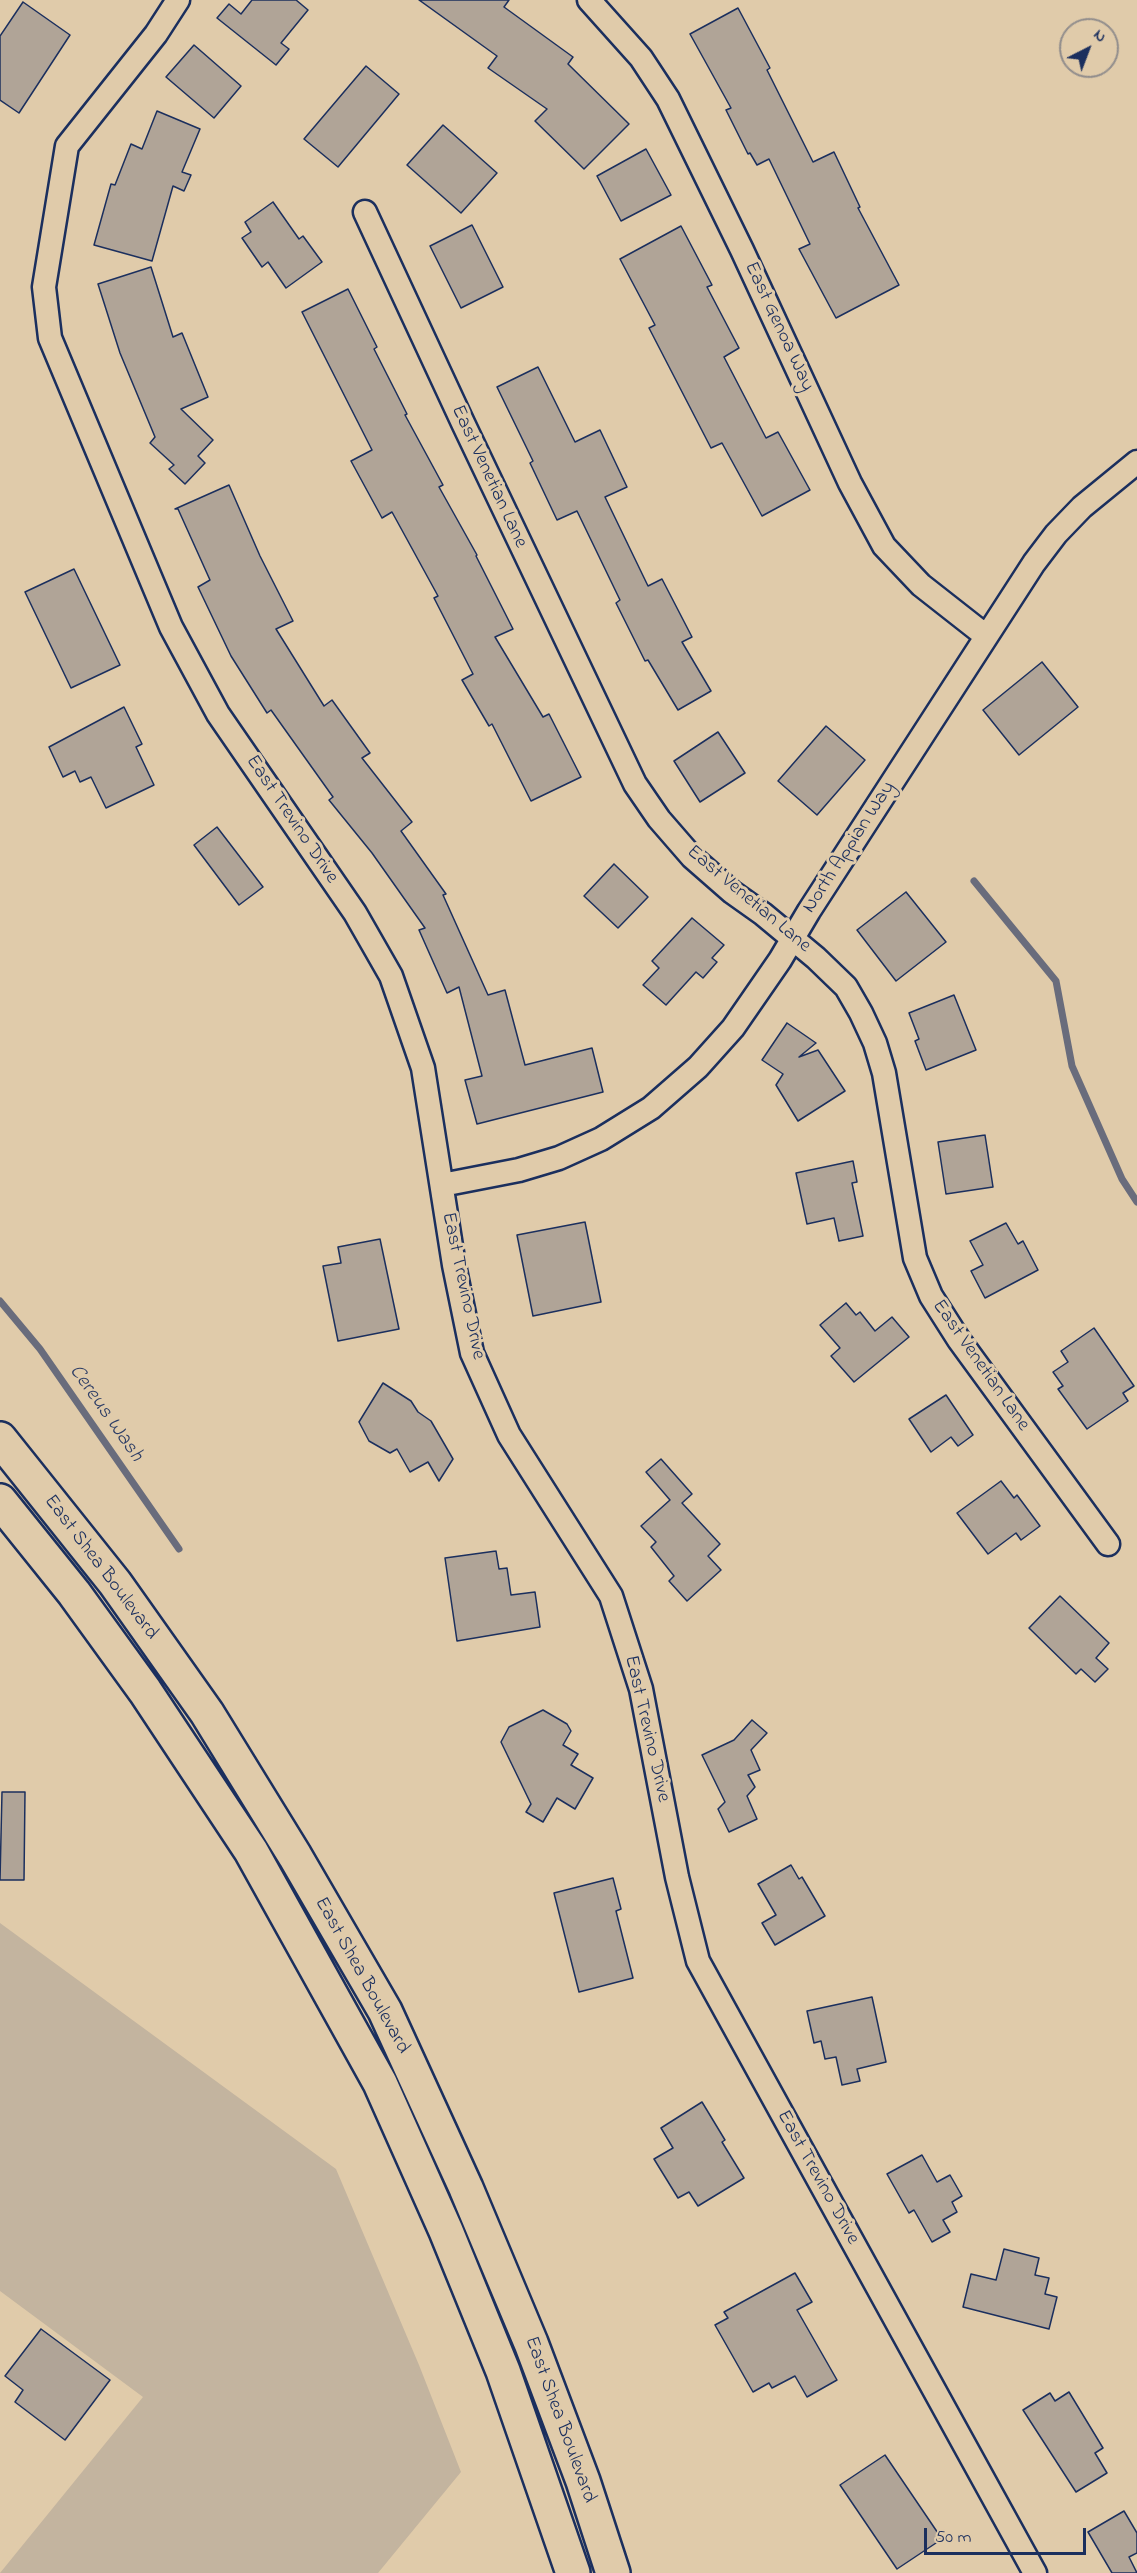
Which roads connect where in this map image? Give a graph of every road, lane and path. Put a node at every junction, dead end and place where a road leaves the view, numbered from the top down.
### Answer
1 (178, 0) edge
2 (589, 0) edge
3 (365, 212) dead end
4 (1137, 462) edge
5 (986, 636) junction
6 (793, 939) junction
7 (442, 1185) junction
8 (0, 1439) edge
9 (32, 1479) junction
10 (1, 1503) edge
11 (1108, 1544) dead end
12 (573, 2573) edge
13 (613, 2573) edge
14 (1035, 2573) edge

1 - 7 street, East Trevino Drive
2 - 5 street, East Genoa Way
3 - 6 street, East Venetian Lane
4 - 5 street, North Appian Way
5 - 6 street, North Appian Way
6 - 7 street, North Appian Way
6 - 11 street, East Venetian Lane
7 - 14 street, East Trevino Drive
8 - 9 main road, East Shea Boulevard
9 - 10 main road
9 - 13 main road, East Shea Boulevard
10 - 12 main road, East Shea Boulevard

